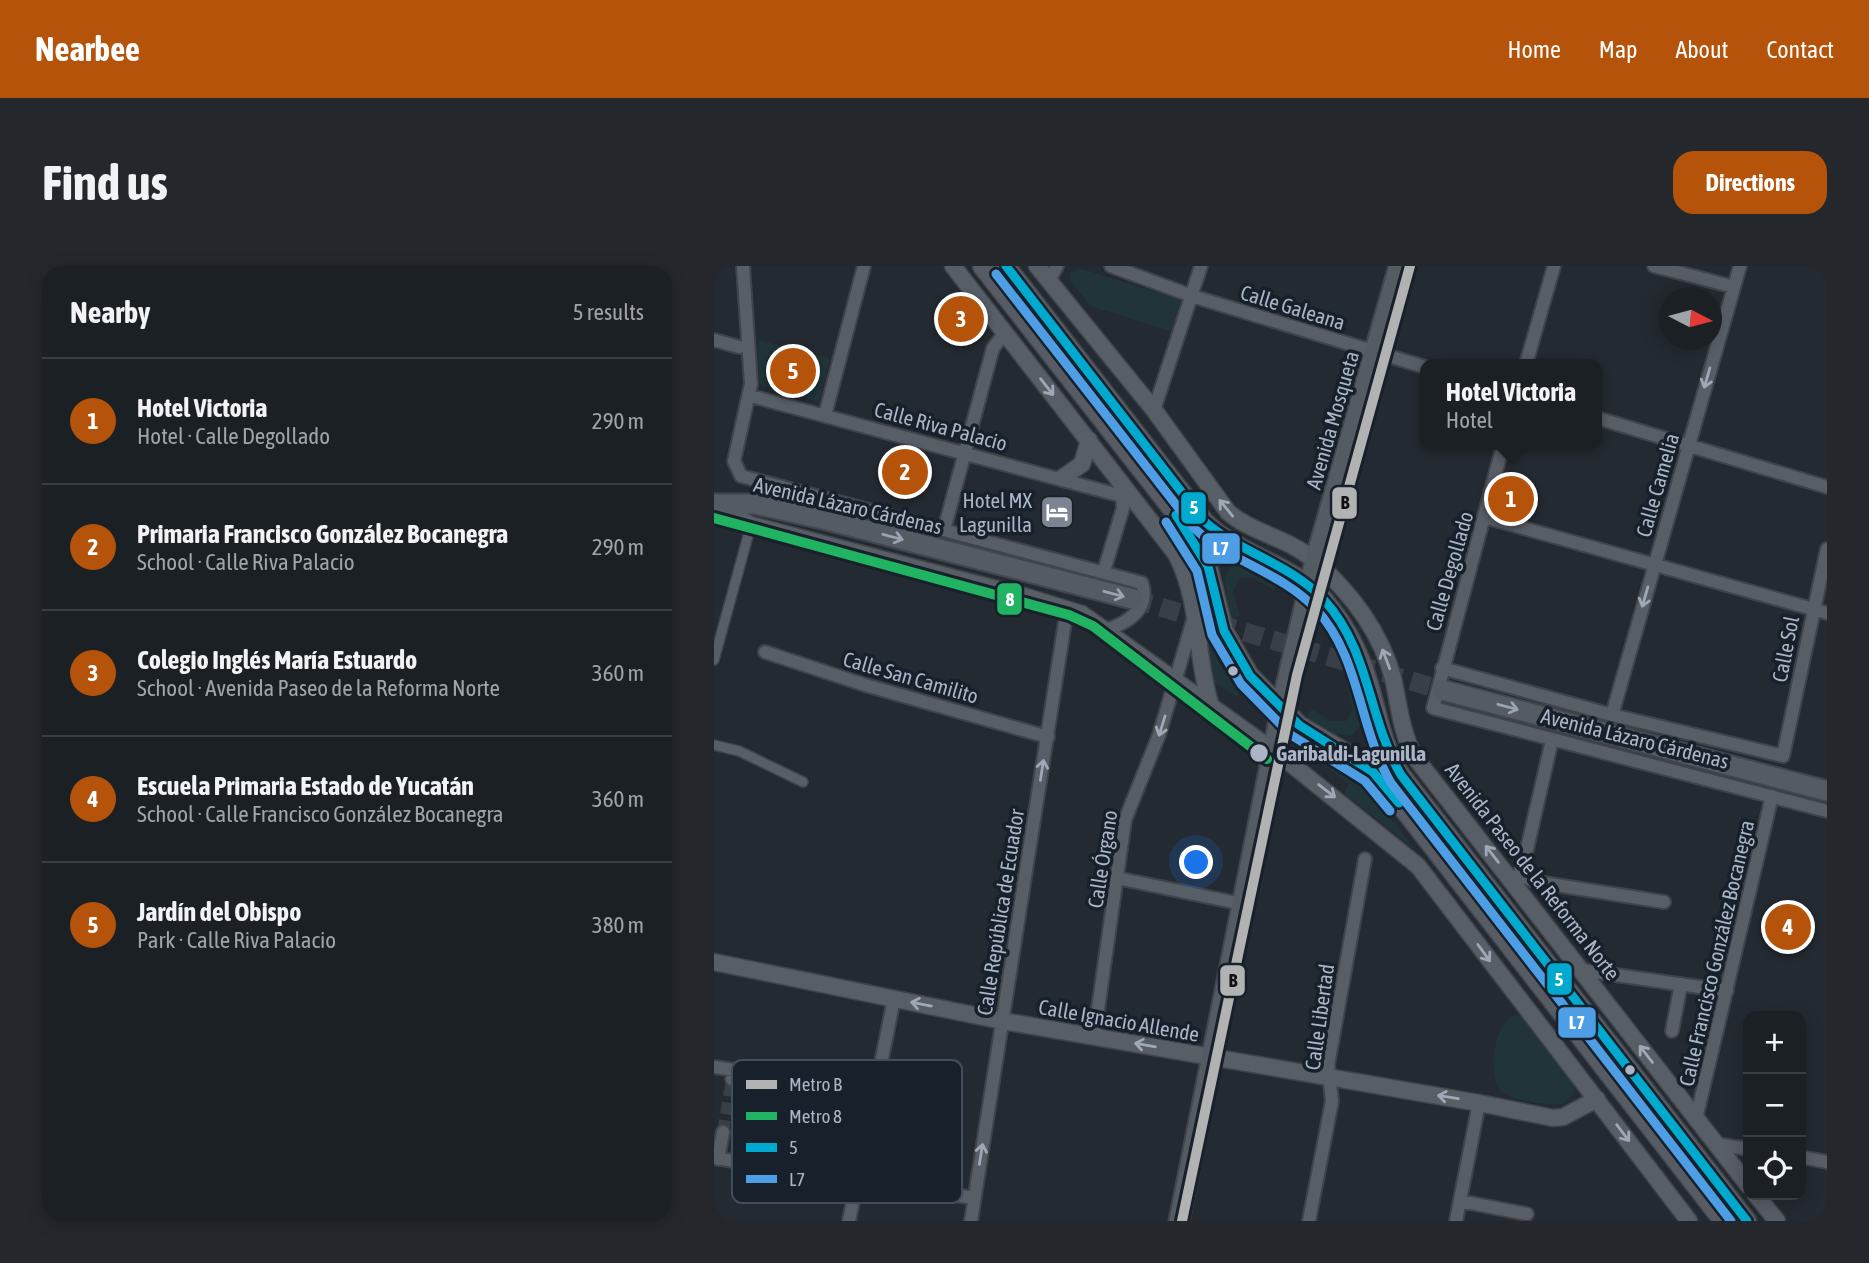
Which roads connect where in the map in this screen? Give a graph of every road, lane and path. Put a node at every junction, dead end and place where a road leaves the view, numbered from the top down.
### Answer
1 (743, 266) edge
2 (864, 266) edge
3 (953, 266) edge
4 (982, 266) edge
5 (1006, 266) edge
6 (1037, 266) edge
7 (1058, 266) edge
8 (1111, 266) edge
9 (1201, 266) edge
10 (1399, 266) edge
11 (1554, 266) edge
12 (1654, 266) edge
13 (1740, 266) edge
14 (1049, 281) junction
15 (1734, 287) junction
16 (1192, 296) junction
17 (1005, 333) junction
18 (714, 340) edge
19 (739, 347) dead end
20 (1375, 353) junction
21 (1526, 359) edge
22 (1420, 366) edge
23 (751, 396) junction
24 (1154, 410) junction
25 (825, 415) junction
26 (1602, 420) edge
27 (1088, 440) junction
28 (1687, 447) junction
29 (1502, 450) edge
30 (965, 452) junction
31 (1062, 478) junction
32 (1827, 486) edge
33 (1125, 493) junction
34 (714, 504) edge
35 (1484, 517) junction
36 (751, 525) junction
37 (944, 530) junction
38 (1827, 549) edge
39 (1315, 561) junction
40 (1654, 565) junction
41 (1104, 570) junction
42 (1309, 587) junction
43 (1133, 600) tunnel mouth
44 (1067, 609) junction
45 (1812, 609) junction
46 (1195, 613) junction
47 (1827, 613) edge
48 (1106, 630) junction
49 (765, 652) dead end
50 (714, 660) edge
51 (1442, 668) junction
52 (1174, 682) junction
53 (1442, 690) tunnel mouth
54 (1211, 707) junction
55 (1433, 708) joint
56 (1281, 709) junction
57 (1612, 715) junction
58 (1048, 737) junction
59 (1552, 740) junction
60 (714, 745) edge
61 (1273, 750) junction
62 (803, 782) dead end
63 (1827, 791) edge
64 (1772, 796) junction
65 (1827, 811) edge
66 (1365, 859) dead end
67 (1515, 877) junction
68 (1117, 878) junction
69 (1664, 902) dead end
70 (1242, 904) junction
71 (714, 962) edge
72 (1581, 970) junction
73 (1681, 984) junction
74 (1727, 991) junction
75 (894, 999) junction
76 (1003, 1021) junction
77 (1672, 1031) dead end
78 (1094, 1037) junction
79 (1212, 1057) junction
80 (881, 1060) edge
81 (714, 1067) edge
82 (732, 1075) edge
83 (1329, 1078) junction
84 (1597, 1099) junction
85 (1479, 1102) junction
86 (1696, 1119) junction
87 (723, 1132) tunnel mouth
88 (1716, 1144) junction
89 (1743, 1148) edge
90 (1806, 1158) edge
91 (716, 1159) edge
92 (1827, 1162) edge
93 (1743, 1179) edge
94 (962, 1196) edge
95 (974, 1198) junction
96 (1760, 1200) edge
97 (1460, 1201) junction
98 (852, 1203) edge
99 (1527, 1214) dead end
100 (1682, 1217) edge
101 (849, 1221) edge
102 (971, 1221) edge
103 (1179, 1221) edge
104 (1309, 1221) edge
105 (1456, 1221) edge
106 (1723, 1221) edge
107 (1747, 1221) edge
108 (1777, 1221) edge

1 - 23 street
2 - 25 street
3 - 17 street
4 - 56 main road
5 - 42 main road
6 - 14 street, Avenida Paseo de la Reforma Norte
7 - 14 street
8 - 16 street, Calle Galeana
9 - 16 street
10 - 20 main road, Avenida Mosqueta
11 - 21 street
12 - 15 street
13 - 15 street, Calle Camelia
14 - 24 street, Avenida Paseo de la Reforma Norte
15 -> 28 street, Calle Camelia
16 - 20 street, Calle Galeana
16 - 24 street
17 -> 27 street
17 - 30 street
18 - 19 street
20 - 22 street, Calle Galeana
20 - 39 main road, Avenida Mosqueta
23 - 25 street, Calle Riva Palacio
23 - 37 street
39 -> 24 street, Avenida Paseo de la Reforma Norte
25 - 30 street, Calle Riva Palacio
26 - 28 street
27 - 31 street
27 - 33 street
28 - 32 street
28 - 40 street, Calle Camelia
29 - 35 street, Calle Degollado
30 - 31 street, Calle Riva Palacio
30 - 37 street
31 - 33 street, Calle Riva Palacio
33 - 41 street
33 - 46 street
34 - 36 street
34 -> 43 main road, Avenida Lázaro Cárdenas
35 - 40 street
35 - 51 street, Calle Degollado
36 - 44 street
36 - 50 street
37 - 41 street
38 - 45 street, Calle Sol
39 - 42 main road, Avenida Mosqueta
67 -> 39 street, Avenida Paseo de la Reforma Norte
40 - 45 street
40 -> 57 street, Calle Camelia
41 - 48 street
42 - 56 main road, Avenida Mosqueta
42 - 107 main road
44 - 48 street
44 - 58 street, Calle República de Ecuador
45 - 47 street
45 - 57 street, Calle Sol
46 - 52 street, Calle Órgano
46 - 54 street
48 - 52 street
49 - 58 street, Calle San Camilito
51 - 55 street, Calle Degollado
51 - 57 street
52 - 54 street
52 -> 68 street, Calle Órgano
53 -> 63 main road, Avenida Lázaro Cárdenas
54 - 61 street
55 - 59 street, Avenida Lázaro Cárdenas
56 - 61 main road, Avenida Mosqueta
56 - 106 main road
76 -> 58 street, Calle República de Ecuador
59 - 64 street, Avenida Lázaro Cárdenas
59 - 67 street
60 - 62 street
61 - 70 main road, Avenida Mosqueta
61 -> 84 street
64 - 65 street, Avenida Lázaro Cárdenas
64 - 74 street, Calle Francisco González Bocanegra
66 - 83 street, Calle Libertad
67 - 69 street
67 - 72 street, Avenida Paseo de la Reforma Norte
68 - 70 street
68 - 78 street, Calle Órgano
70 - 79 main road, Avenida Mosqueta
71 - 75 street, Calle Ignacio Allende
72 - 73 street
86 -> 72 street, Avenida Paseo de la Reforma Norte
73 - 74 street
73 - 77 street
74 - 86 street, Calle Francisco González Bocanegra
76 -> 75 street, Calle Ignacio Allende
75 - 80 street
76 - 78 street, Calle Ignacio Allende
95 -> 76 street, Calle República de Ecuador
79 -> 78 street, Calle Ignacio Allende
79 - 83 street, Calle Ignacio Allende
79 - 103 main road, Avenida Mosqueta
81 - 82 street
85 -> 83 street, Calle Ignacio Allende
83 - 104 street, Calle Libertad
84 - 85 street, Calle Ignacio Allende
84 -> 100 street
85 - 97 street
86 - 88 street, Avenida Paseo de la Reforma Norte
87 - 91 street
88 - 89 street
88 - 93 street, Avenida Paseo de la Reforma Norte
90 - 92 street
94 - 95 street
95 - 102 street, Calle República de Ecuador
96 - 108 street
97 - 99 street
97 - 105 street
98 - 101 street

